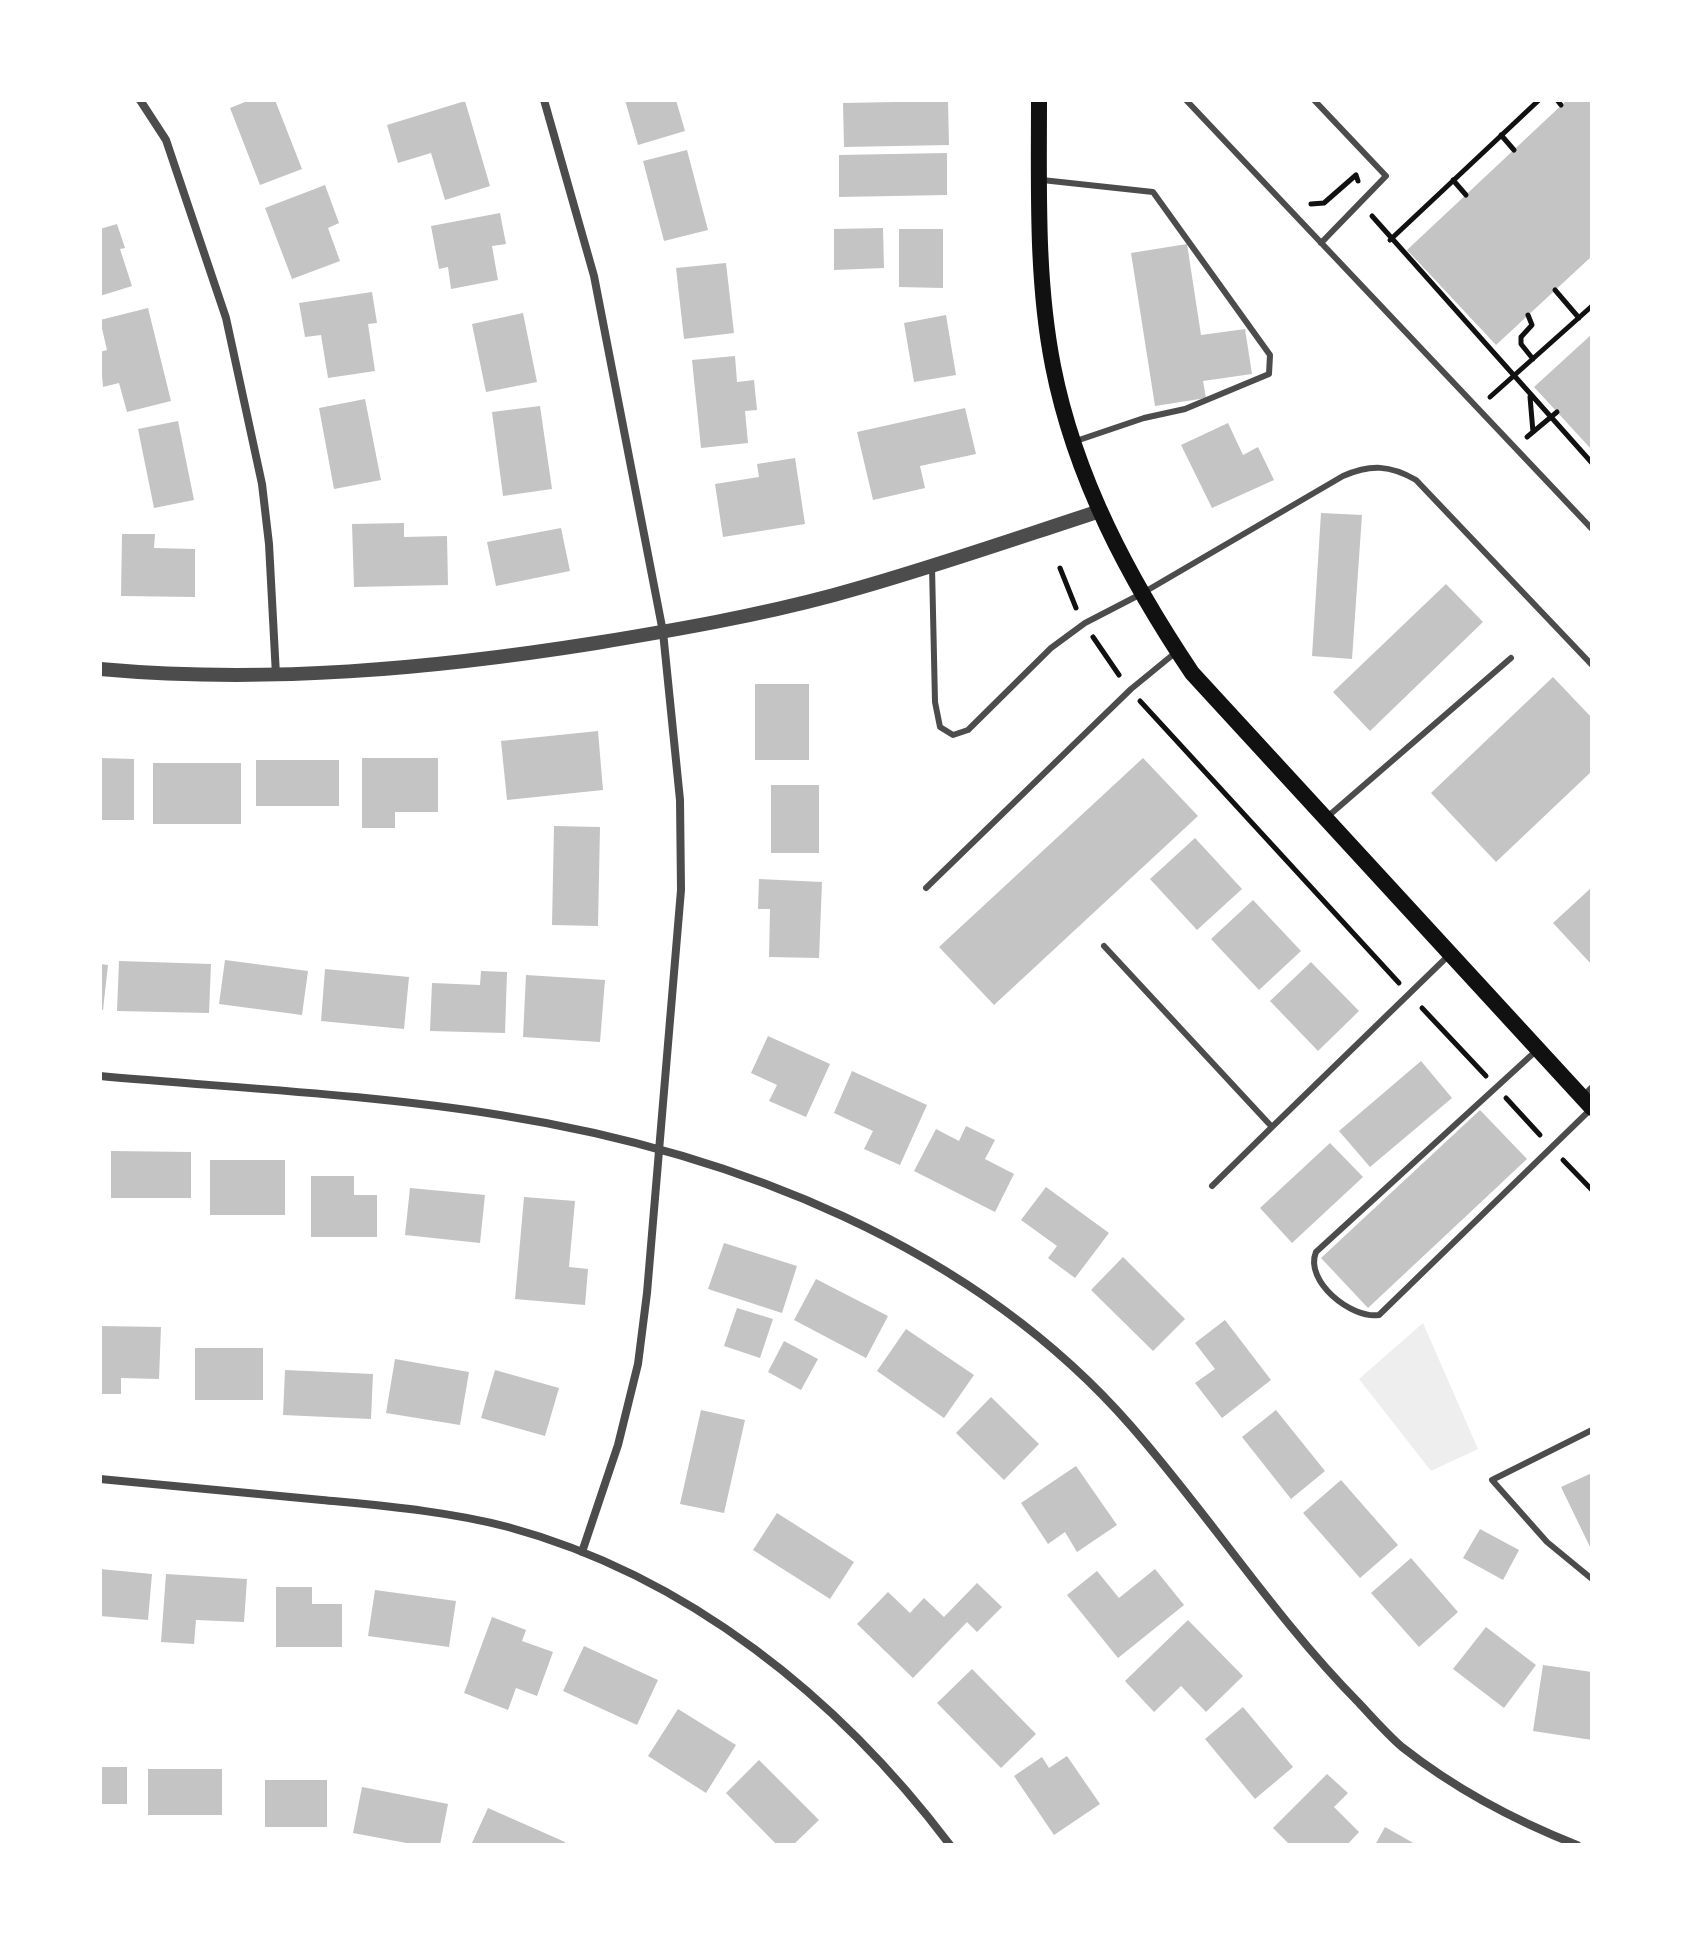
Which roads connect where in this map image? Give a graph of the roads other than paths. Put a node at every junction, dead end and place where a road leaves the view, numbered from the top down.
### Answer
1 (140, 100) edge
2 (544, 100) edge
3 (1039, 100) edge
4 (1186, 100) edge
5 (1314, 100) edge
6 (1039, 180) junction
7 (1321, 243) junction
8 (1073, 442) junction
9 (1100, 511) junction
10 (1592, 529) edge
11 (932, 567) junction
12 (1141, 594) junction
13 (663, 632) junction
14 (1178, 651) junction
15 (1511, 658) dead end
16 (1592, 665) edge
17 (100, 669) edge
18 (276, 676) junction
19 (1326, 818) junction
20 (926, 888) dead end
21 (1104, 946) dead end
22 (1450, 953) junction
23 (1538, 1049) junction
24 (100, 1076) edge
25 (1589, 1100) edge
26 (1272, 1127) junction
27 (660, 1150) junction
28 (1212, 1186) dead end
29 (1592, 1430) edge
30 (100, 1479) edge
31 (582, 1552) junction
32 (1592, 1579) edge
33 (950, 1845) edge
34 (1577, 1845) edge

1 - 18 street
2 - 13 street
3 - 6 main road
4 - 7 lane
5 - 7 lane
6 - 8 main road
6 - 8 lane
7 - 10 lane
8 - 9 main road
9 - 11 street
9 - 12 main road
11 - 12 lane
11 - 13 street
12 - 14 main road
12 - 16 lane
13 - 18 street
13 - 27 street
14 - 19 main road
14 - 20 lane
15 - 19 lane
17 - 18 street
19 - 22 main road
21 - 26 lane
22 - 23 main road
22 - 26 lane
23 - 25 main road
23 - 25 lane
24 - 27 street
26 - 28 lane
27 - 31 street
27 - 34 street
29 - 32 lane
30 - 31 street
31 - 33 street

